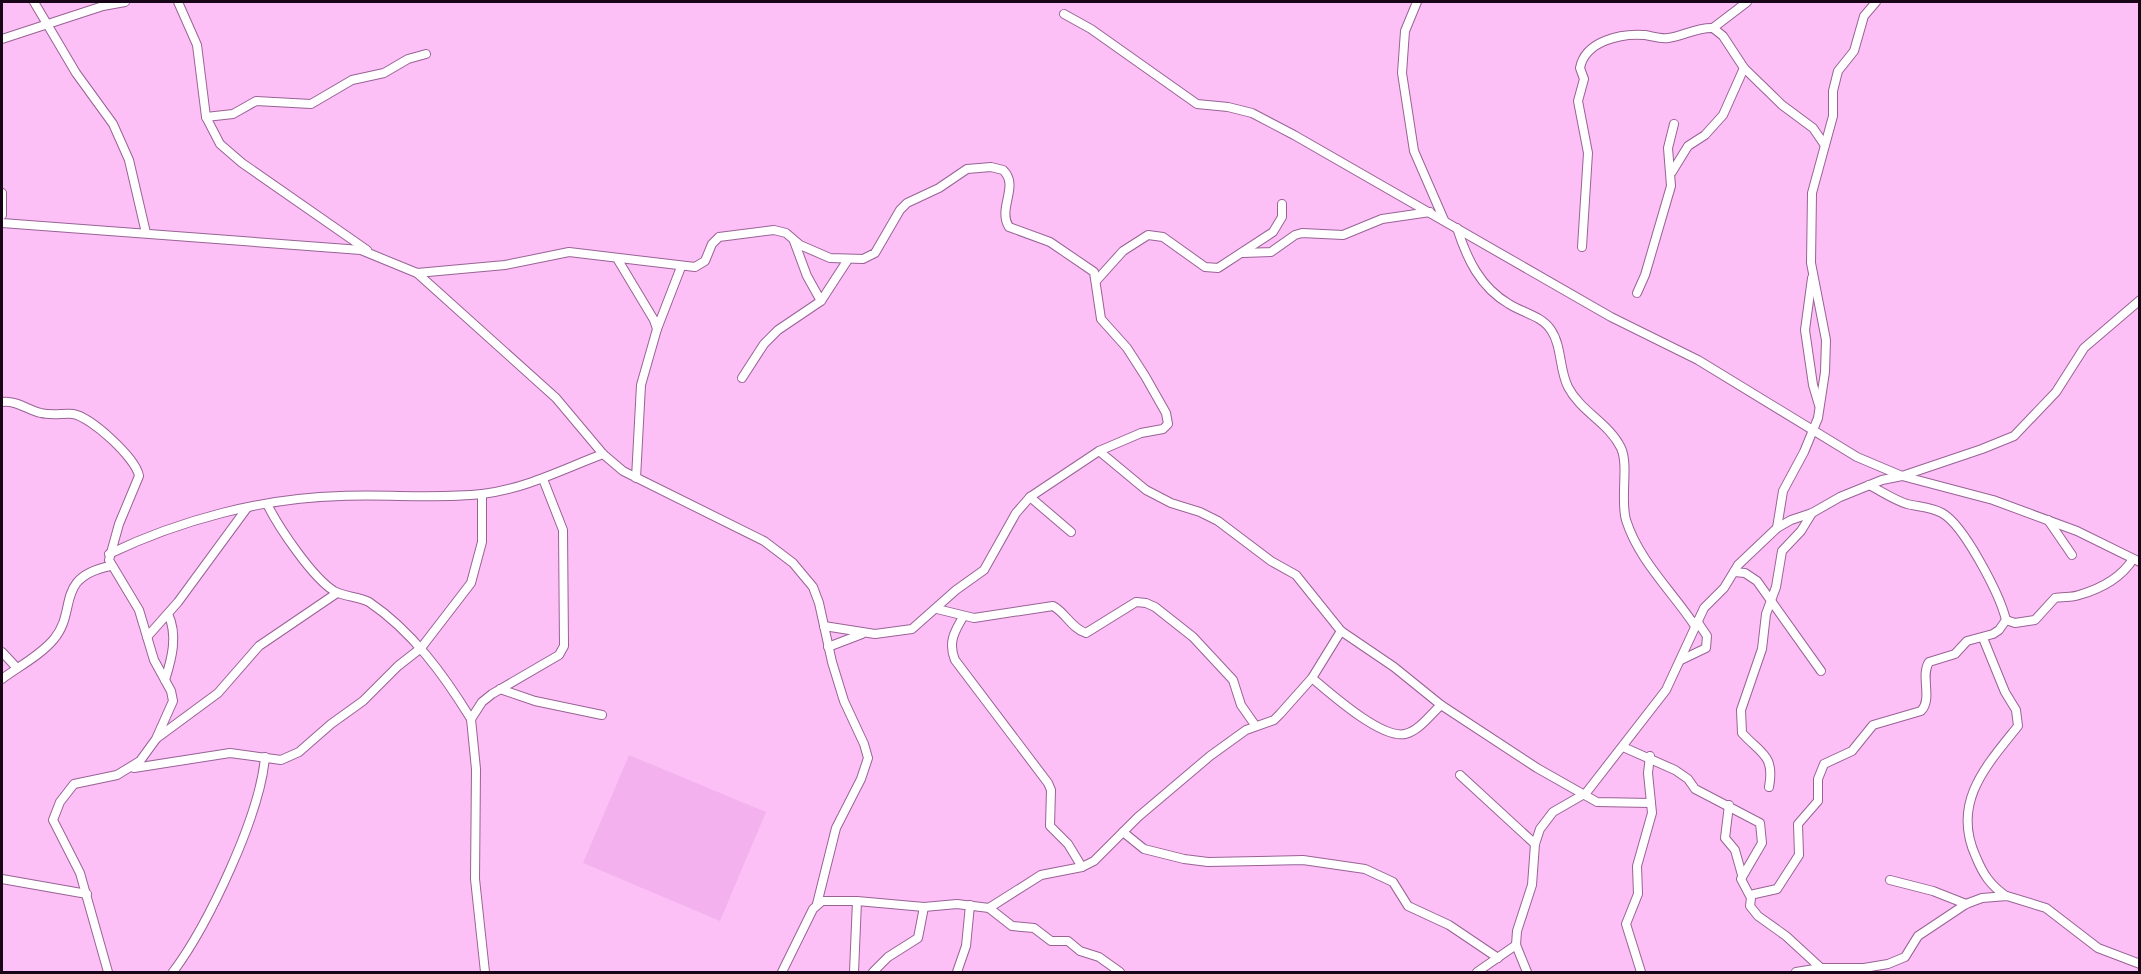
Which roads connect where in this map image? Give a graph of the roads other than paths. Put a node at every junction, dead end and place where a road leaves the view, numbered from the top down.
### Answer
1 (34, 2) edge
2 (125, 2) edge
3 (178, 2) edge
4 (1417, 2) edge
5 (1747, 2) edge
6 (1876, 2) edge
7 (1064, 14) dead end
8 (48, 24) junction
9 (1713, 28) junction
10 (2, 39) edge
11 (426, 54) dead end
12 (1744, 68) junction
13 (206, 117) junction
14 (1674, 124) dead end
15 (1824, 144) junction
16 (1672, 172) junction
17 (2, 193) edge
18 (1282, 204) dead end
19 (1430, 212) junction
20 (2, 215) edge
21 (1444, 220) junction
22 (2, 223) edge
23 (1457, 228) junction
24 (146, 233) junction
25 (794, 240) junction
26 (1582, 247) dead end
27 (373, 254) junction
28 (1242, 254) junction
29 (618, 260) junction
30 (847, 261) junction
31 (681, 267) junction
32 (417, 273) junction
33 (1813, 275) junction
34 (1096, 281) junction
35 (1637, 293) dead end
36 (2139, 300) edge
37 (821, 301) junction
38 (657, 329) junction
39 (742, 378) dead end
40 (2, 402) edge
41 (1820, 406) junction
42 (1813, 433) junction
43 (1099, 451) junction
44 (603, 454) junction
45 (1902, 476) junction
46 (543, 478) junction
47 (636, 478) junction
48 (1869, 485) junction
49 (482, 494) junction
50 (1030, 497) junction
51 (267, 504) junction
52 (247, 508) junction
53 (1812, 513) junction
54 (2048, 520) junction
55 (1777, 528) junction
56 (1071, 532) dead end
57 (109, 554) junction
58 (2072, 555) dead end
59 (2136, 560) edge
60 (110, 566) junction
61 (1734, 572) junction
62 (337, 593) junction
63 (1771, 598) junction
64 (937, 609) junction
65 (168, 614) junction
66 (963, 617) junction
67 (2006, 620) junction
68 (1696, 623) junction
69 (824, 626) junction
70 (1341, 631) junction
71 (863, 633) junction
72 (147, 637) junction
73 (1983, 638) junction
74 (828, 647) junction
75 (421, 648) junction
76 (2, 652) edge
77 (1682, 660) junction
78 (17, 668) junction
79 (1821, 671) dead end
80 (1312, 678) junction
81 (2, 679) edge
82 (165, 680) junction
83 (500, 689) junction
84 (1441, 705) junction
85 (602, 716) dead end
86 (471, 719) junction
87 (1255, 725) junction
88 (156, 739) junction
89 (1623, 747) junction
90 (1650, 756) junction
91 (265, 757) junction
92 (130, 769) junction
93 (1460, 775) dead end
94 (1769, 787) dead end
95 (1581, 795) junction
96 (1651, 803) junction
97 (1729, 805) junction
98 (1123, 831) junction
99 (1536, 844) junction
100 (1082, 867) junction
101 (1742, 875) junction
102 (2, 879) edge
103 (1890, 880) dead end
104 (87, 894) junction
105 (1750, 896) junction
106 (2007, 896) junction
107 (857, 901) junction
108 (818, 904) junction
109 (1965, 904) junction
110 (970, 905) junction
111 (924, 907) junction
112 (989, 908) junction
113 (1516, 945) junction
114 (1498, 958) junction
115 (2139, 964) edge
116 (1823, 970) edge
117 (108, 972) edge
118 (173, 972) edge
119 (485, 972) edge
120 (782, 972) edge
121 (854, 972) edge
122 (873, 972) edge
123 (957, 972) edge
124 (1120, 972) edge
125 (1477, 972) edge
126 (1527, 972) edge
127 (1641, 972) edge
128 (1796, 972) edge

1 - 8 street
2 - 8 street
3 - 13 street
4 - 21 street
5 - 9 street
6 - 15 street
7 - 19 street
8 - 10 street
8 - 24 street
9 - 12 street
9 - 26 street
11 - 13 street
12 - 15 street
12 - 16 street
13 - 27 street
14 - 16 street
15 - 33 street
16 - 35 street
17 - 20 street
18 - 28 street
19 - 21 street
19 - 28 street
21 - 23 street
22 - 24 street
23 - 42 street
23 - 68 street
24 - 27 street
25 - 30 street
25 - 31 street
25 - 37 street
27 - 32 street
28 - 34 street
29 - 31 street
29 - 32 street
29 - 38 street
30 - 34 street
30 - 37 street
31 - 38 street
32 - 44 street
33 - 41 street
33 - 41 street
34 - 43 street
36 - 45 street
37 - 39 street
38 - 47 street
40 - 57 street
41 - 42 street
42 - 45 street
42 - 55 street
43 - 50 street
43 - 70 street
44 - 46 street
44 - 47 street
45 - 48 street
45 - 54 street
46 - 49 street
46 - 83 street
47 - 69 street
48 - 53 street
48 - 67 street
49 - 51 street
49 - 75 street
50 - 56 street
50 - 64 street
51 - 52 street
51 - 62 street
52 - 57 street
52 - 65 street
53 - 55 street
53 - 63 street
54 - 58 street
54 - 59 street
55 - 61 street
57 - 60 street
59 - 67 street
60 - 72 street
60 - 78 street
61 - 63 street
61 - 68 street
62 - 75 street
62 - 88 street
63 - 79 street
63 - 94 street
64 - 66 street
64 - 71 street
65 - 72 street
65 - 82 street
66 - 87 street
66 - 100 street
67 - 73 street
68 - 77 street
68 - 77 street
69 - 71 street
69 - 74 street
70 - 80 street
70 - 84 street
71 - 74 street
72 - 82 street
73 - 105 street
73 - 106 street
74 - 108 street
75 - 86 street
75 - 91 street
76 - 78 street
77 - 89 street
78 - 81 street
80 - 84 street
80 - 87 street
82 - 88 street
83 - 85 street
83 - 86 street
84 - 95 street
86 - 119 street
87 - 98 street
88 - 92 street
89 - 90 street
89 - 95 street
90 - 96 street
90 - 97 street
91 - 92 street
91 - 118 street
92 - 104 street
93 - 99 street
95 - 96 street
95 - 99 street
96 - 127 street
97 - 101 street
97 - 101 street
98 - 100 street
98 - 114 street
99 - 113 street
100 - 112 street
101 - 105 street
102 - 104 street
103 - 109 street
104 - 117 street
105 - 116 street
106 - 109 street
106 - 115 street
107 - 108 street
107 - 111 street
107 - 121 street
108 - 120 street
109 - 116 street
110 - 111 street
110 - 112 street
110 - 123 street
111 - 122 street
112 - 124 street
113 - 114 street
113 - 126 street
114 - 125 street
116 - 128 street

